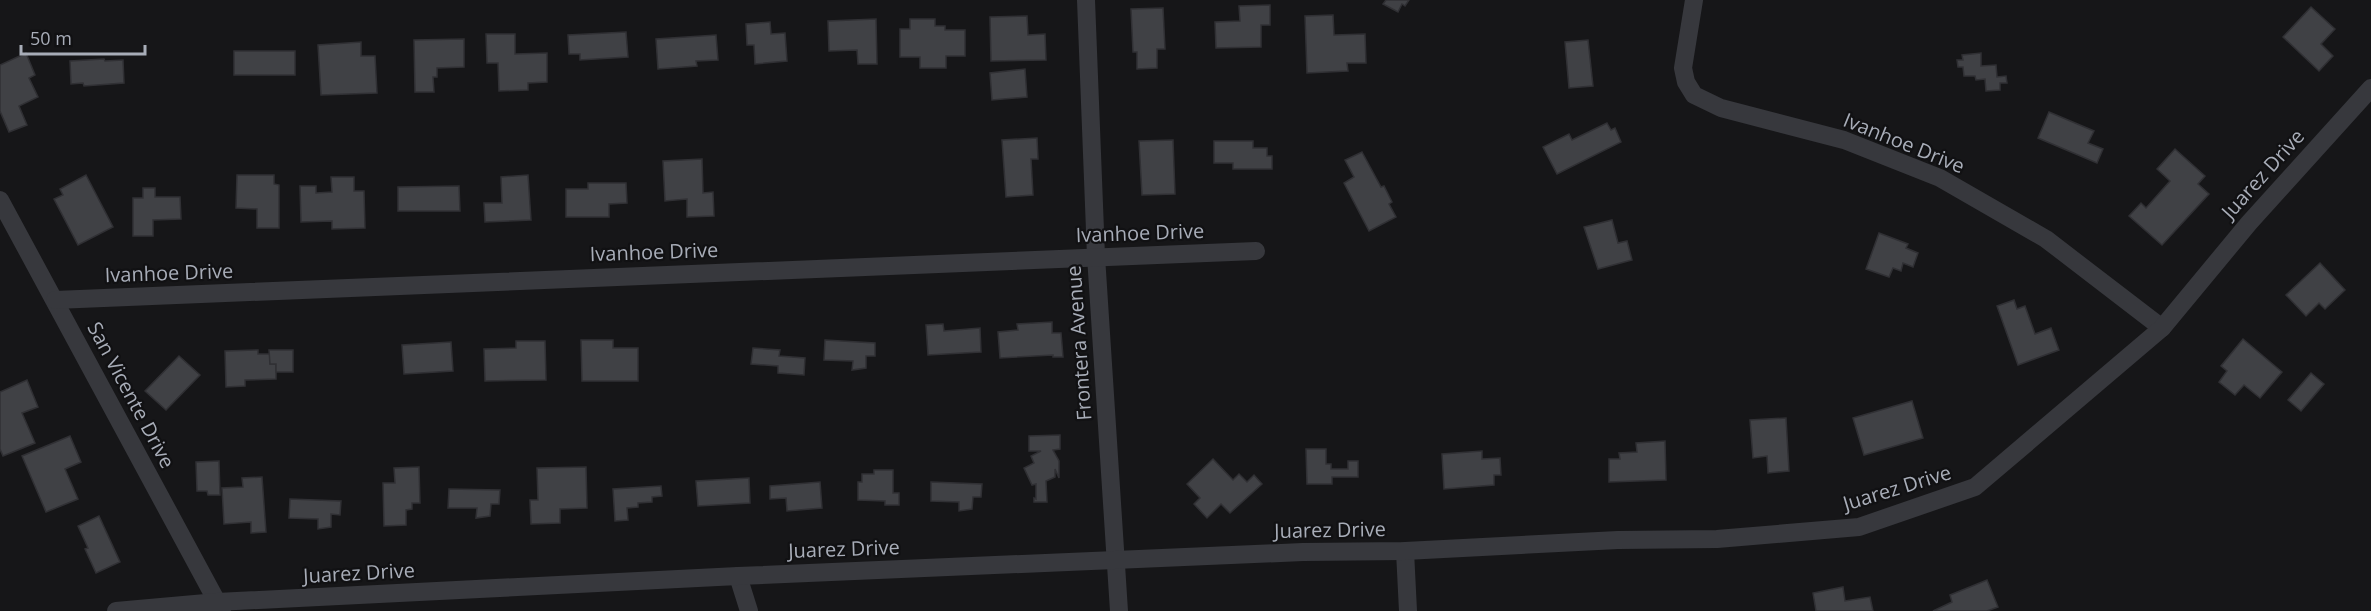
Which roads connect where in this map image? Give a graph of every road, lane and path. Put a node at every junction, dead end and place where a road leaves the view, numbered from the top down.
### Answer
1 (1086, 0) edge
2 (1694, 0) edge
3 (2371, 88) edge
4 (0, 201) edge
5 (1256, 251) dead end
6 (1096, 256) junction
7 (55, 300) junction
8 (2162, 328) junction
9 (1405, 551) junction
10 (1117, 561) junction
11 (738, 576) junction
12 (220, 607) edge
13 (117, 611) edge
14 (748, 611) edge
15 (1119, 611) edge
16 (1408, 611) edge

1 - 6 street, Frontera Avenue
2 - 8 street, Ivanhoe Drive
3 - 8 street, Juarez Drive
4 - 7 street, San Vicente Drive
5 - 6 street, Ivanhoe Drive
6 - 7 street, Ivanhoe Drive
6 - 10 street, Frontera Avenue
7 - 12 street, San Vicente Drive
8 - 9 street, Juarez Drive
9 - 10 street, Juarez Drive
9 - 16 street
10 - 11 street, Juarez Drive
10 - 15 street, Frontera Avenue
11 - 12 street, Juarez Drive
11 - 14 street
12 - 13 street, Juarez Drive

